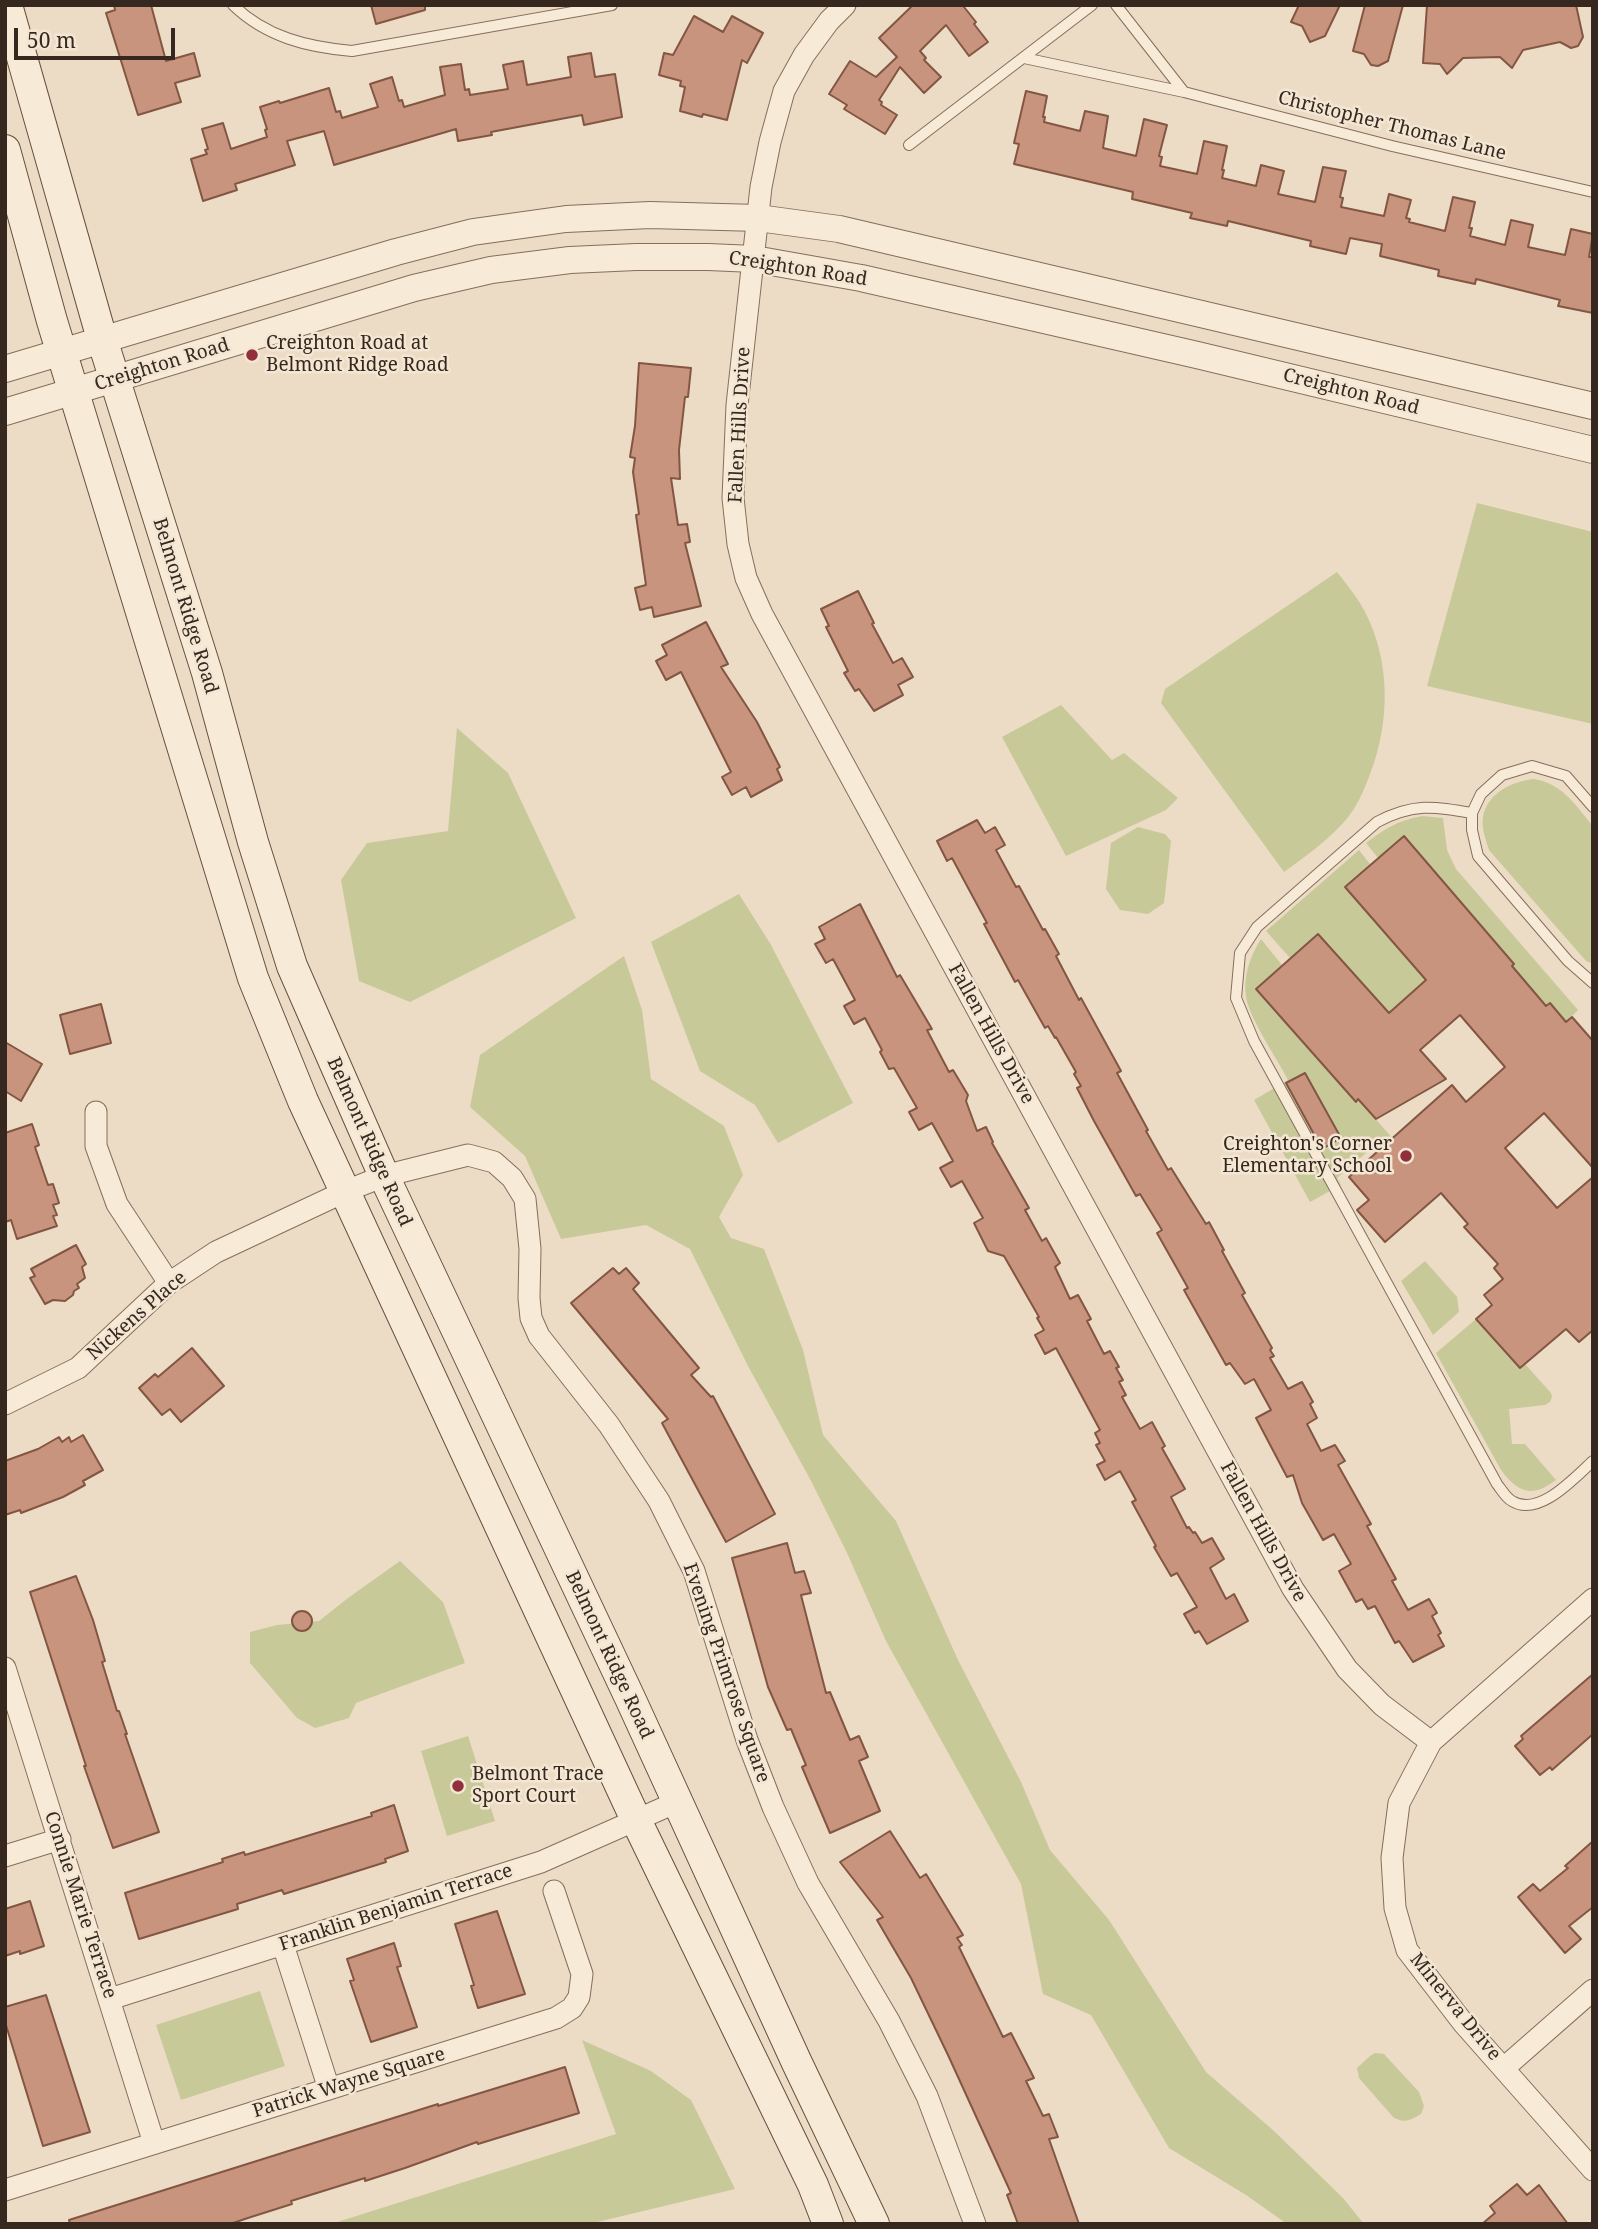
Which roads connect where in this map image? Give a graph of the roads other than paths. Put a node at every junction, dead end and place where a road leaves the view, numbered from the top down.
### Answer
1 (7, 5) edge
2 (233, 5) edge
3 (612, 5) edge
4 (845, 5) edge
5 (1092, 5) edge
6 (1116, 5) edge
7 (1024, 58) junction
8 (1184, 92) junction
9 (909, 145) dead end
10 (5, 150) edge
11 (1593, 192) edge
12 (758, 218) junction
13 (754, 259) junction
14 (102, 339) junction
15 (61, 351) junction
16 (5, 369) edge
17 (116, 380) junction
18 (73, 391) junction
19 (1593, 406) edge
20 (5, 412) edge
21 (1593, 450) edge
22 (1593, 807) edge
23 (1472, 813) junction
24 (1593, 983) edge
25 (96, 1112) dead end
26 (384, 1176) junction
27 (346, 1191) junction
28 (169, 1283) junction
29 (5, 1404) edge
30 (1593, 1461) edge
31 (1593, 1600) edge
32 (5, 1668) edge
33 (12, 1718) edge
34 (1431, 1742) junction
35 (677, 1802) junction
36 (636, 1820) junction
37 (60, 1839) junction
38 (5, 1856) edge
39 (554, 1891) dead end
40 (283, 1945) junction
41 (1593, 1990) edge
42 (110, 1999) junction
43 (1504, 2068) junction
44 (329, 2089) junction
45 (154, 2143) junction
46 (1593, 2170) edge
47 (5, 2190) edge
48 (828, 2224) edge
49 (874, 2224) edge
50 (975, 2224) edge

1 - 14 main road, Belmont Ridge Road
2 - 3 lane
4 - 12 street, Fallen Hills Drive
5 - 7 lane
6 - 8 lane
7 - 8 lane, Christopher Thomas Lane
7 - 9 lane
8 - 11 lane, Christopher Thomas Lane
10 - 15 main road, Belmont Ridge Road
12 - 13 street, Fallen Hills Drive
12 - 14 street
12 - 19 street
13 - 17 street, Creighton Road
13 - 21 street, Creighton Road
13 - 34 street, Fallen Hills Drive
14 - 15 street
14 - 17 main road, Belmont Ridge Road
15 - 16 street
15 - 18 main road, Belmont Ridge Road
17 - 18 street, Creighton Road
17 - 26 main road, Belmont Ridge Road
18 - 20 street, Creighton Road
18 - 27 main road, Belmont Ridge Road
22 - 23 lane
23 - 24 lane
23 - 30 lane
25 - 28 street
26 - 27 street, Nickens Place
26 - 35 main road, Belmont Ridge Road
26 - 50 street, Evening Primrose Square
27 - 28 street, Nickens Place
27 - 36 main road, Belmont Ridge Road
28 - 29 street, Nickens Place
31 - 34 street, Minerva Drive
32 - 33 street, Connie Marie Terrace
33 - 37 street, Connie Marie Terrace
34 - 43 street, Minerva Drive
35 - 36 street, Franklin Benjamin Terrace
35 - 49 main road, Belmont Ridge Road
36 - 40 street, Franklin Benjamin Terrace
36 - 48 main road, Belmont Ridge Road
37 - 38 street
37 - 42 street, Connie Marie Terrace
39 - 44 street, Patrick Wayne Square
40 - 42 street, Franklin Benjamin Terrace
40 - 44 street
41 - 43 street
42 - 45 street, Connie Marie Terrace
43 - 46 street, Minerva Drive
44 - 45 street, Patrick Wayne Square
45 - 47 street, Patrick Wayne Square

